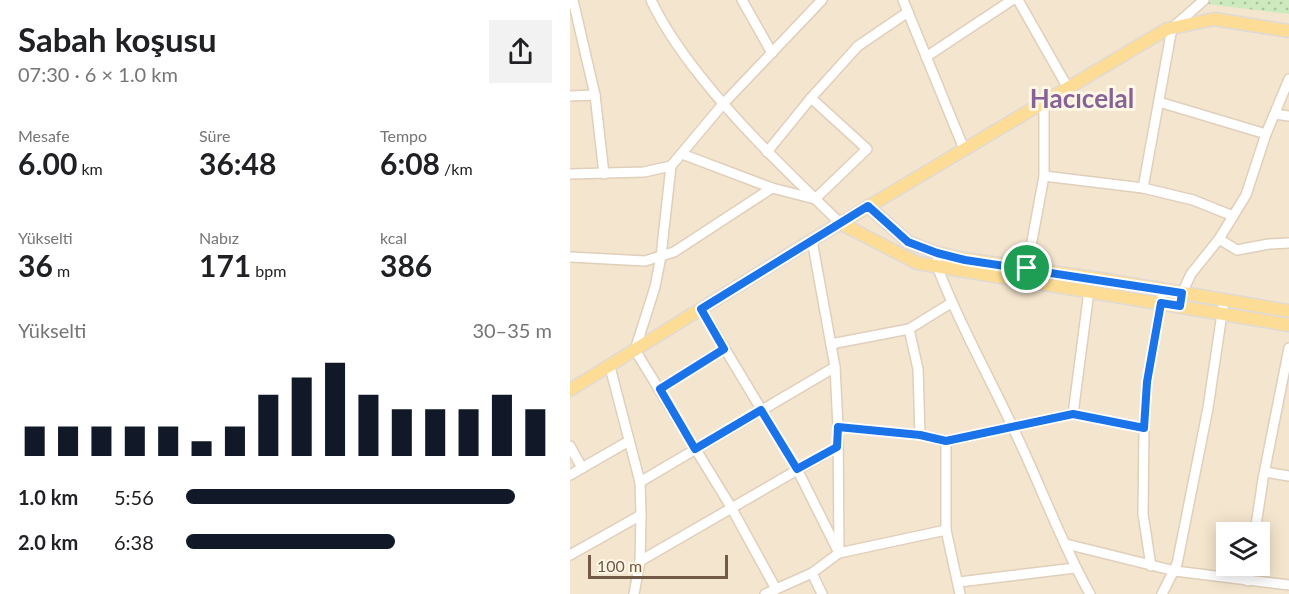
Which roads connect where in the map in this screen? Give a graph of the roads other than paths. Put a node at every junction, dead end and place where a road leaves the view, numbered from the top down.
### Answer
1 (573, 0) edge
2 (651, 0) edge
3 (742, 0) edge
4 (903, 0) edge
5 (1012, 0) edge
6 (1018, 0) edge
7 (1204, 0) edge
8 (820, 1) edge
9 (909, 12) junction
10 (1172, 28) junction
11 (1289, 31) edge
12 (772, 53) junction
13 (926, 57) junction
14 (1289, 79) edge
15 (1068, 88) junction
16 (595, 95) junction
17 (570, 96) edge
18 (811, 98) junction
19 (1044, 102) junction
20 (1159, 102) junction
21 (723, 104) junction
22 (1275, 114) junction
23 (1289, 116) edge
24 (1266, 134) junction
25 (964, 149) junction
26 (767, 152) junction
27 (682, 154) junction
28 (670, 166) junction
29 (570, 174) edge
30 (604, 174) junction
31 (1044, 176) junction
32 (772, 188) junction
33 (1143, 188) junction
34 (815, 199) junction
35 (868, 206) junction
36 (1233, 216) junction
37 (840, 223) junction
38 (1219, 239) junction
39 (812, 240) junction
40 (1289, 243) edge
41 (937, 253) junction
42 (661, 256) junction
43 (570, 257) edge
44 (937, 266) junction
45 (1027, 268) junction
46 (1163, 290) junction
47 (1089, 291) junction
48 (1182, 293) junction
49 (1224, 300) junction
50 (951, 303) junction
51 (1161, 303) junction
52 (1180, 306) junction
53 (701, 309) junction
54 (1289, 311) edge
55 (1222, 313) junction
56 (1289, 325) edge
57 (909, 329) junction
58 (831, 344) junction
59 (1289, 348) edge
60 (724, 349) junction
61 (635, 350) junction
62 (610, 367) junction
63 (835, 367) junction
64 (660, 389) junction
65 (570, 390) edge
66 (761, 410) junction
67 (1073, 414) junction
68 (838, 427) junction
69 (1013, 428) junction
70 (1144, 428) junction
71 (920, 435) junction
72 (629, 441) junction
73 (946, 441) junction
74 (570, 446) edge
75 (837, 447) junction
76 (695, 449) junction
77 (582, 468) junction
78 (797, 469) junction
79 (1265, 472) junction
80 (570, 475) edge
81 (1289, 476) edge
82 (640, 482) junction
83 (731, 507) junction
84 (641, 515) junction
85 (1257, 522) edge
86 (946, 530) junction
87 (1066, 544) junction
88 (839, 553) junction
89 (570, 555) edge
90 (640, 561) junction
91 (1151, 566) junction
92 (1075, 568) junction
93 (1175, 571) junction
94 (812, 573) junction
95 (1249, 576) edge
96 (1248, 581) junction
97 (958, 582) junction
98 (1289, 585) edge
99 (776, 589) junction
100 (634, 594) edge
101 (765, 594) edge
102 (822, 594) edge
103 (960, 594) edge
104 (1089, 594) edge
105 (1162, 594) edge

1 - 16 street
2 - 21 street
3 - 12 street
4 - 9 street
5 - 13 street
6 - 15 street
7 - 10 street
8 - 12 street
9 - 13 street
9 - 18 street
10 - 11 main road
10 - 15 main road
10 - 20 street
12 - 21 street
13 - 25 street
14 - 22 street
15 - 19 main road
16 - 17 street
16 - 30 street
18 - 26 street
18 - 34 street
19 - 25 main road
19 - 31 street
20 - 24 street
20 - 33 street
21 - 26 street
21 - 27 street
22 - 23 street
22 - 24 street
24 - 36 street
25 - 35 main road
26 - 34 street
27 - 28 street
27 - 32 street
28 - 30 street
28 - 42 street
29 - 30 street
31 - 33 street
31 - 45 street
32 - 34 street
32 - 42 street
33 - 36 street
34 - 37 street
35 - 37 main road
35 - 41 main road
36 - 38 street
37 - 39 main road
37 - 44 main road
38 - 40 street
38 - 48 street
39 - 53 main road
39 - 58 street
41 - 44 street
41 - 45 main road
42 - 43 street
42 - 61 street
44 - 47 main road
44 - 50 street
45 - 46 main road
46 - 48 main road
46 - 51 street
47 - 51 main road
47 - 67 street
48 - 49 main road
48 - 52 street
49 - 54 main road
49 - 55 street
50 - 57 street
50 - 69 street
51 - 52 main road
51 - 70 street
52 - 55 main road
53 - 60 street
53 - 61 main road
55 - 56 main road
55 - 93 street
57 - 58 street
57 - 71 street
58 - 63 street
59 - 79 street
60 - 64 street
60 - 66 street
61 - 62 main road
61 - 64 street
62 - 65 main road
62 - 72 street
63 - 66 street
63 - 68 street
64 - 76 street
66 - 76 street
66 - 78 street
67 - 69 street
67 - 70 street
68 - 71 street
68 - 75 street
69 - 73 street
69 - 87 street
70 - 91 street
71 - 73 street
72 - 77 street
72 - 82 street
73 - 86 street
74 - 77 street
75 - 78 street
75 - 88 street
76 - 82 street
76 - 83 street
77 - 80 street
78 - 83 street
78 - 88 street
79 - 81 street
79 - 85 street
82 - 84 street
83 - 90 street
83 - 99 street
84 - 89 street
84 - 90 street
86 - 88 street
86 - 97 street
87 - 91 street
87 - 92 street
88 - 94 street
90 - 100 street
91 - 93 street
92 - 97 street
92 - 104 street
93 - 96 street
93 - 105 street
94 - 99 street
94 - 102 street
95 - 96 street
96 - 98 street
97 - 103 street
99 - 101 street

